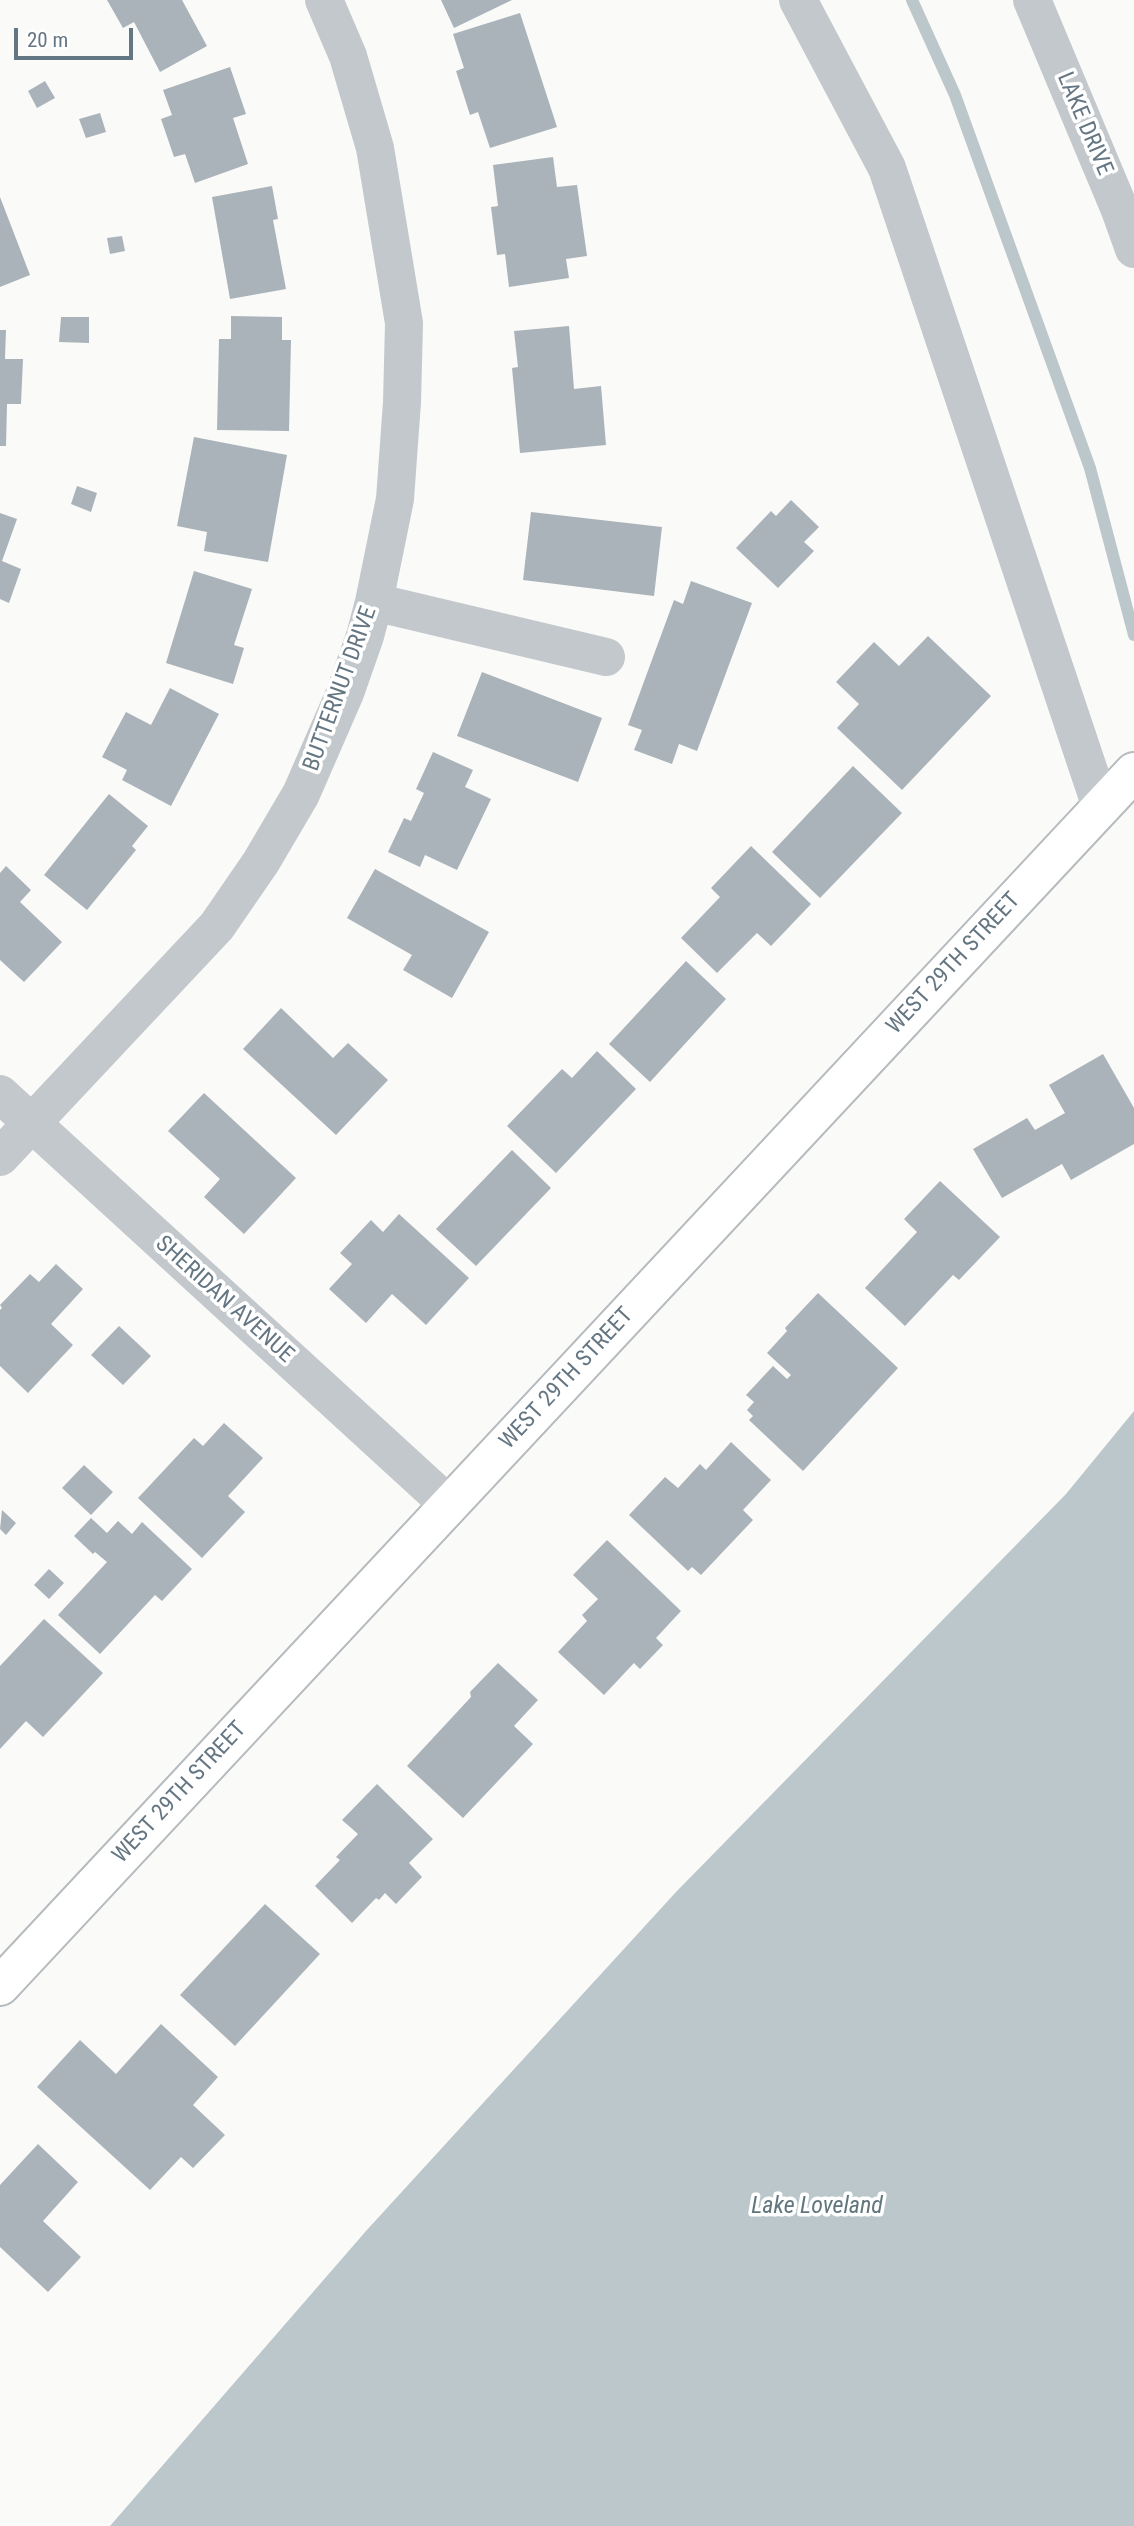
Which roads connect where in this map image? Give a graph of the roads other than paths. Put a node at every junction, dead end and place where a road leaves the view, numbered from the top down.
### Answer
1 (324, 0) edge
2 (798, 0) edge
3 (1032, 0) edge
4 (1127, 207) edge
5 (1134, 249) edge
6 (374, 602) junction
7 (606, 657) dead end
8 (1134, 772) edge
9 (1101, 807) junction
10 (0, 1094) edge
11 (31, 1124) junction
12 (0, 1157) edge
13 (449, 1505) junction
14 (0, 1986) edge

1 - 6 street, BUTTERNUT DRIVE
2 - 9 street
3 - 4 street, LAKE DRIVE
4 - 5 street, LAKE DRIVE
6 - 7 street
6 - 11 street, BUTTERNUT DRIVE
8 - 9 main road, WEST 29TH STREET
9 - 13 main road, WEST 29TH STREET
10 - 11 street, SHERIDAN AVENUE
11 - 12 street, BUTTERNUT DRIVE
11 - 13 street, SHERIDAN AVENUE
13 - 14 main road, WEST 29TH STREET

